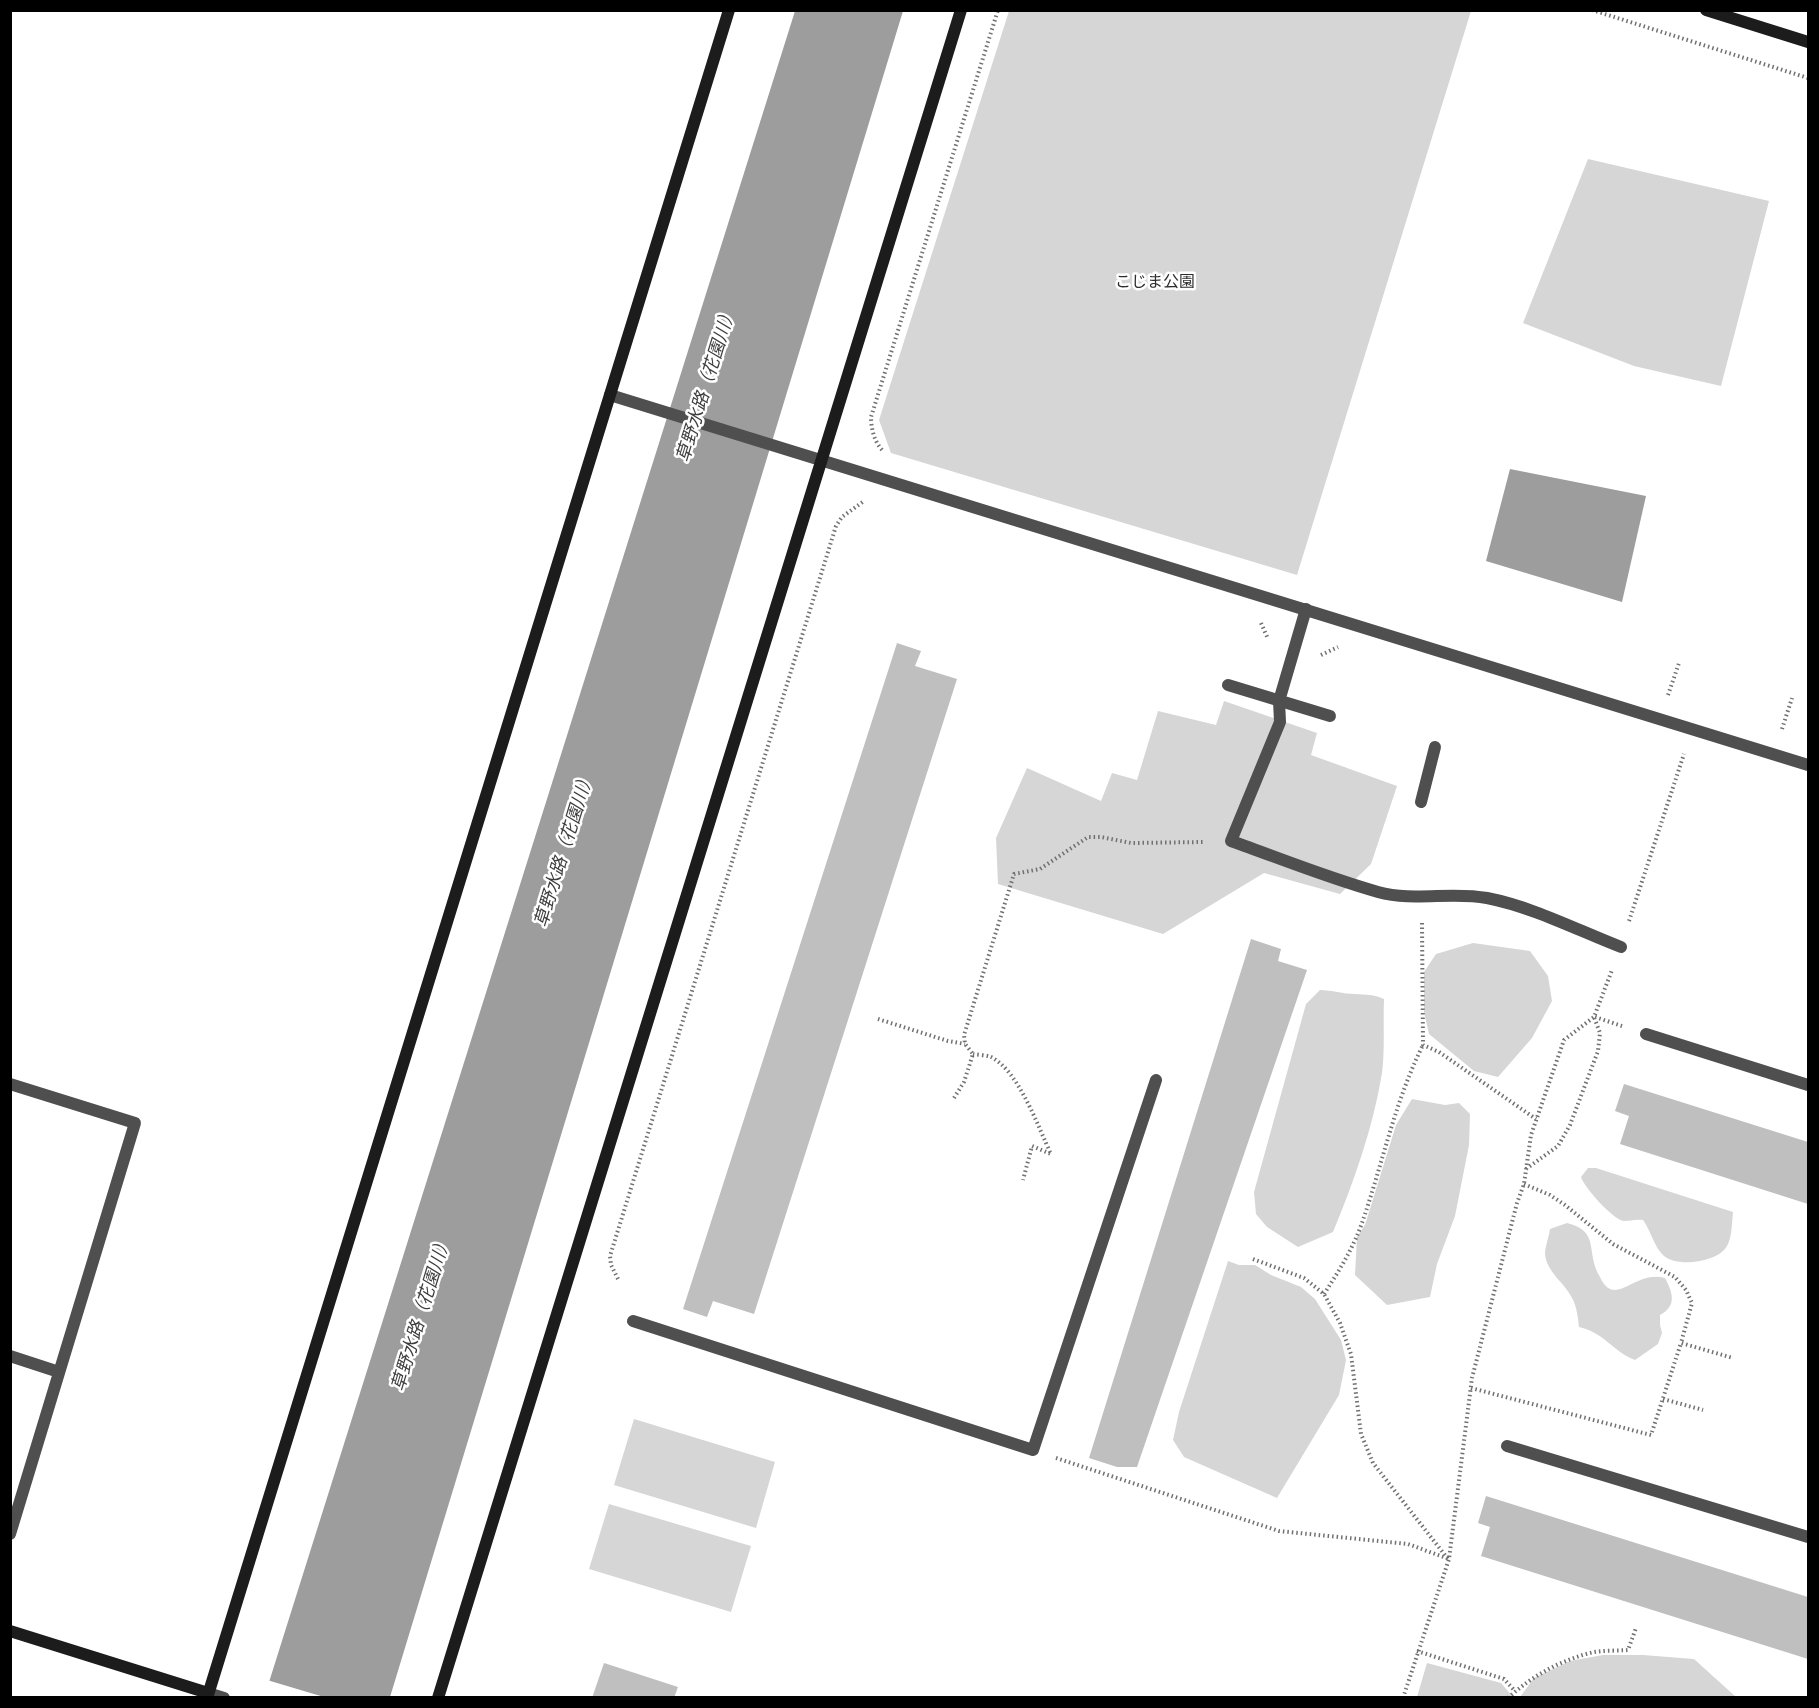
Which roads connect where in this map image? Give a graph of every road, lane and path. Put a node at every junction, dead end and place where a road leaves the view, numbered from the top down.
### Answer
1 (729, 10) edge
2 (960, 10) edge
3 (998, 10) edge
4 (1592, 10) edge
5 (1706, 10) edge
6 (1809, 42) edge
7 (1809, 78) edge
8 (610, 395) junction
9 (885, 454) dead end
10 (821, 460) junction
11 (874, 498) dead end
12 (1306, 609) junction
13 (1257, 617) dead end
14 (1268, 639) dead end
15 (1679, 663) dead end
16 (1228, 685) dead end
17 (1664, 697) dead end
18 (1792, 698) dead end
19 (1280, 701) junction
20 (1330, 716) dead end
21 (1786, 736) dead end
22 (1436, 747) dead end
23 (1685, 751) dead end
24 (1809, 765) edge
25 (1421, 802) dead end
26 (1231, 841) junction
27 (1422, 898) junction
28 (1621, 947) junction
29 (1594, 1017) junction
30 (878, 1019) dead end
31 (1646, 1034) dead end
32 (965, 1044) junction
33 (1423, 1045) junction
34 (973, 1054) junction
35 (1156, 1080) dead end
36 (10, 1084) edge
37 (1809, 1086) edge
38 (954, 1098) dead end
39 (1536, 1119) junction
40 (1526, 1169) junction
41 (1023, 1180) dead end
42 (1524, 1184) junction
43 (1253, 1259) dead end
44 (618, 1279) dead end
45 (1324, 1294) junction
46 (633, 1322) dead end
47 (1681, 1343) junction
48 (10, 1356) edge
49 (1733, 1358) dead end
50 (59, 1372) junction
51 (1471, 1388) junction
52 (1663, 1399) junction
53 (1703, 1410) dead end
54 (1507, 1446) dead end
55 (1033, 1450) junction
56 (10, 1534) edge
57 (1809, 1538) edge
58 (1449, 1559) junction
59 (1636, 1628) dead end
60 (10, 1631) edge
61 (1417, 1651) junction
62 (1515, 1691) junction
63 (208, 1695) edge
64 (224, 1698) edge
65 (438, 1698) edge
66 (1403, 1698) edge
67 (1508, 1698) edge

1 - 8 street
2 - 10 street
3 - 9 path
4 - 7 path
5 - 6 street
8 - 10 street
8 - 63 street
10 - 12 street
10 - 65 street
11 - 44 path
12 - 19 street
12 - 24 street
13 - 14 path
15 - 17 path
16 - 19 street
18 - 21 path
19 - 20 street
19 - 26 street
22 - 25 street
23 - 28 path
26 - 27 street
26 - 32 path
27 - 28 street
27 - 33 path
28 - 29 path
29 - 39 path
29 - 40 path
30 - 32 path
31 - 37 street
32 - 34 path
33 - 39 path
33 - 45 path
34 - 38 path
34 - 41 path
35 - 55 street
36 - 50 street
39 - 40 path
40 - 42 path
42 - 47 path
42 - 51 path
43 - 45 path
45 - 58 path
46 - 55 street
47 - 49 path
47 - 52 path
48 - 50 street
50 - 56 street
51 - 52 path
51 - 58 path
52 - 53 path
54 - 57 street
55 - 58 path
58 - 61 path
59 - 62 path
60 - 63 street
61 - 62 path
61 - 66 path
62 - 67 path
63 - 64 street

